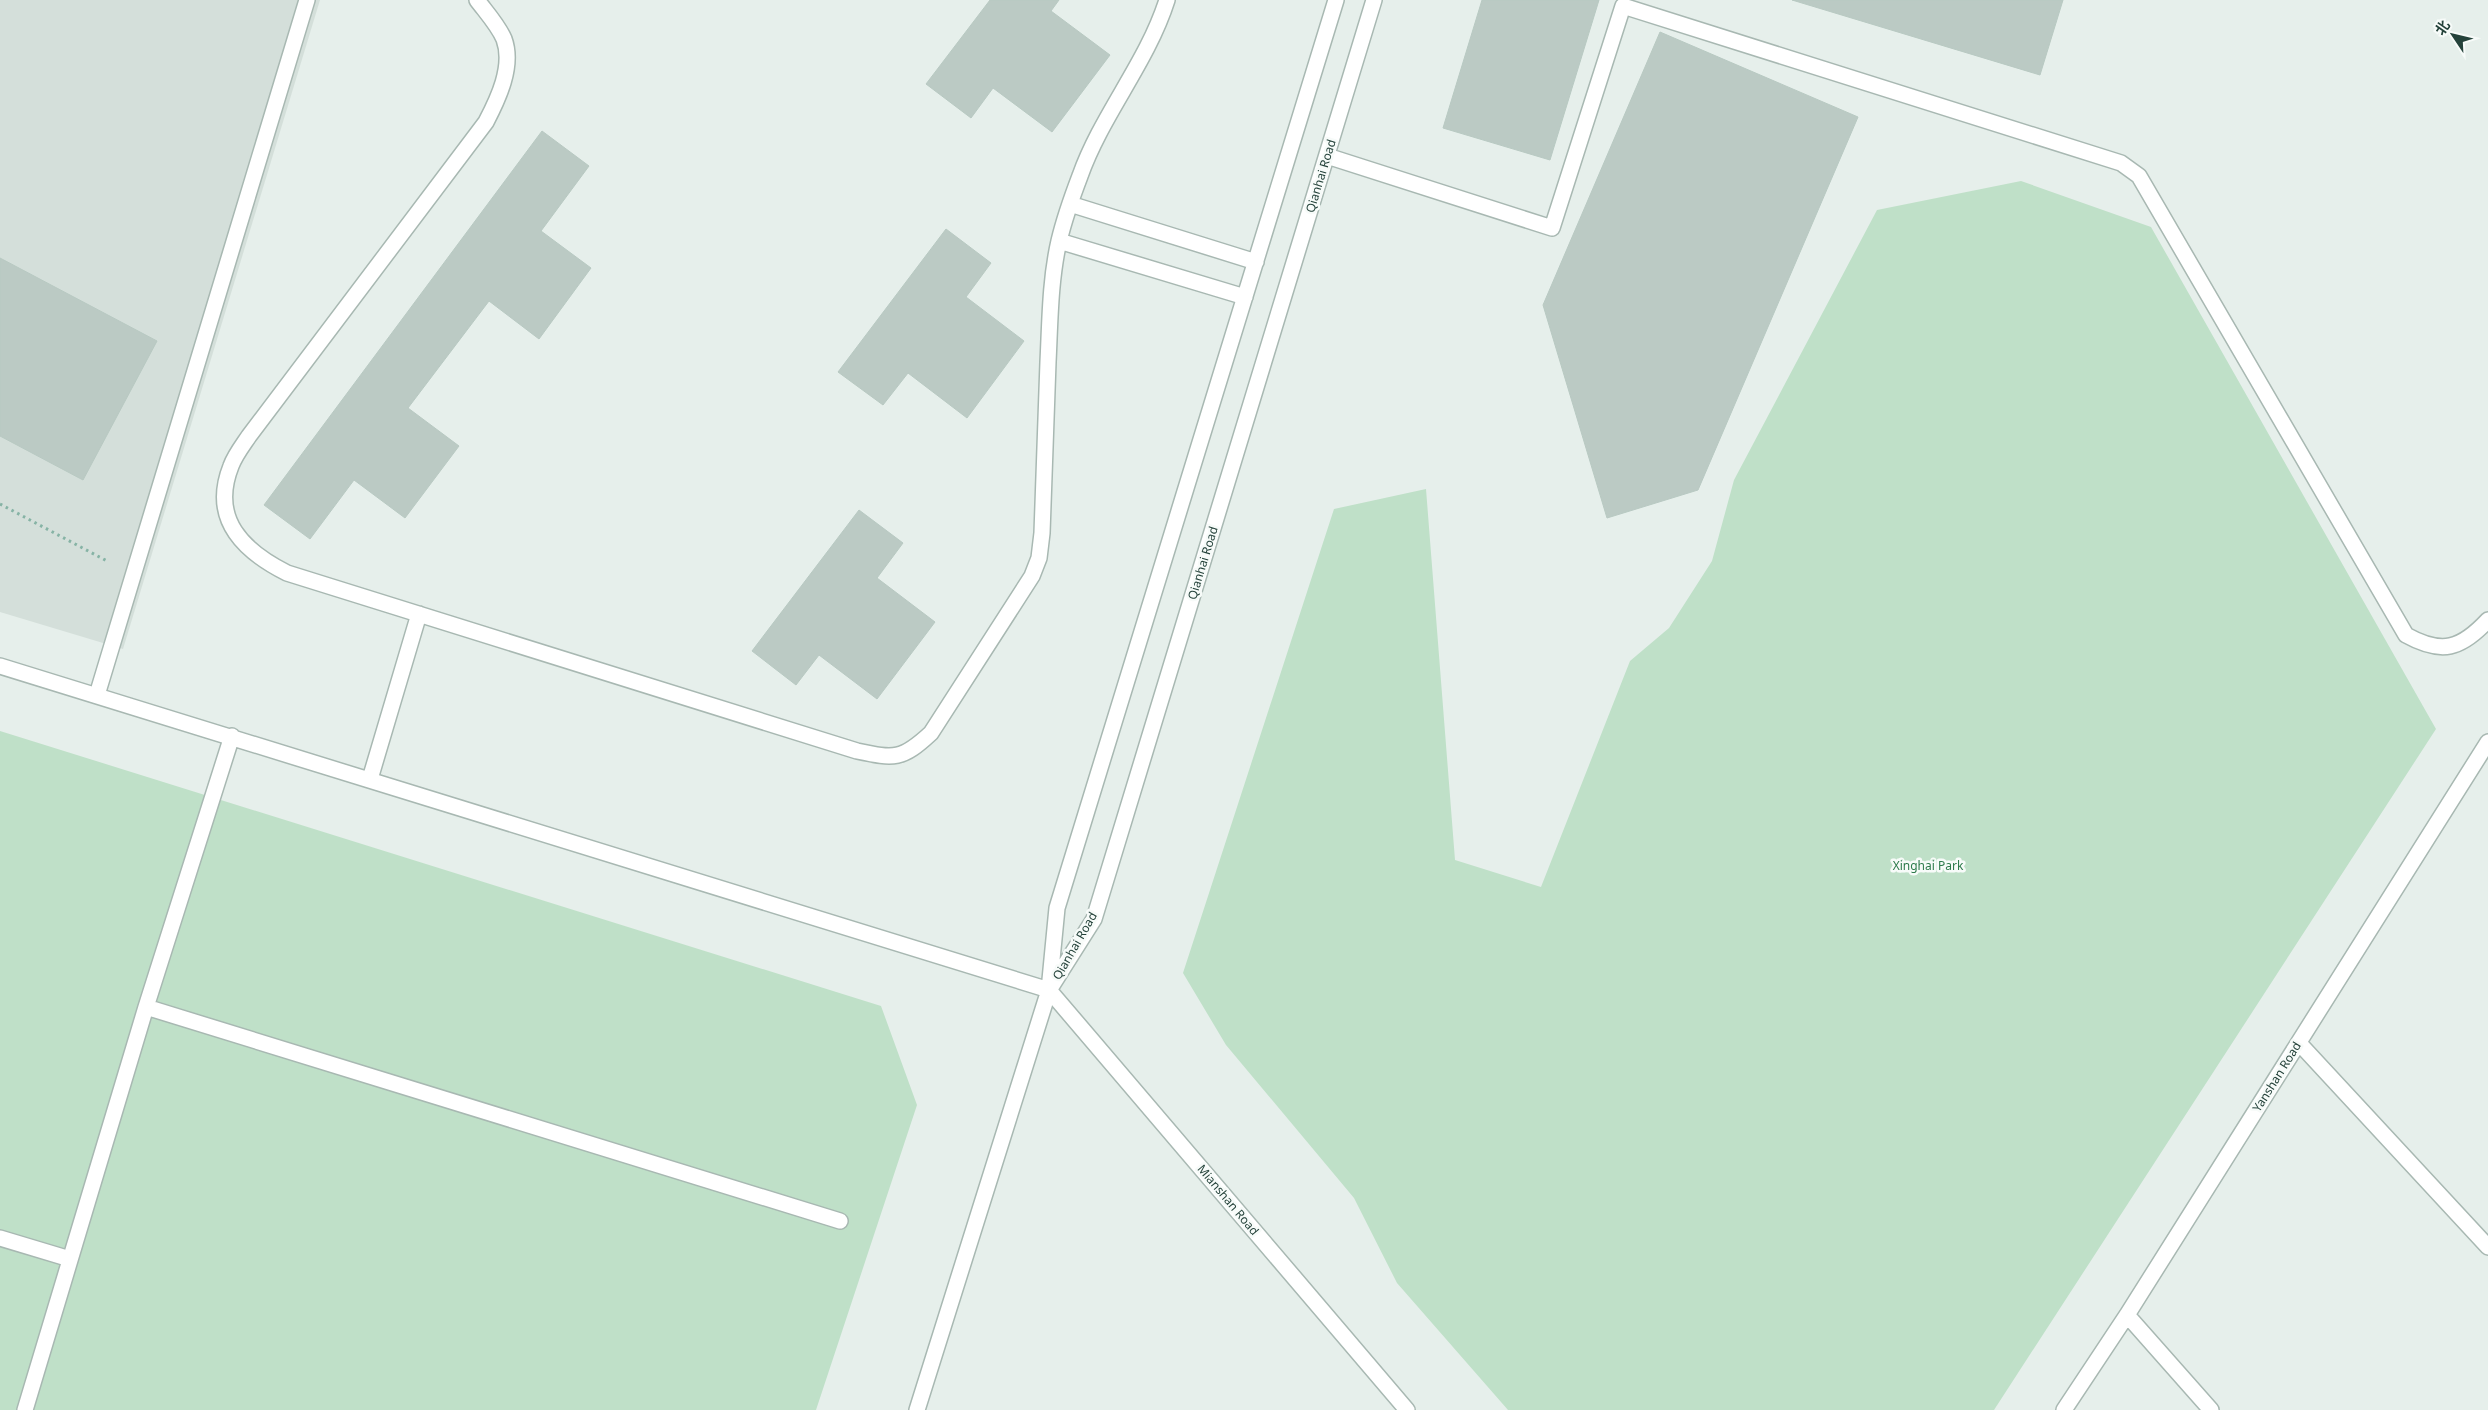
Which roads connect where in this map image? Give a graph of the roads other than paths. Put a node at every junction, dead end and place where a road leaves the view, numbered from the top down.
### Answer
1 (307, 0) edge
2 (477, 0) edge
3 (1167, 0) edge
4 (1336, 0) edge
5 (1374, 0) edge
6 (1327, 156) junction
7 (1070, 204) junction
8 (1059, 241) junction
9 (1256, 262) junction
10 (1245, 297) junction
11 (419, 614) junction
12 (2488, 620) edge
13 (0, 666) edge
14 (97, 695) junction
15 (232, 736) junction
16 (2488, 742) edge
17 (370, 779) junction
18 (1049, 990) junction
19 (146, 1007) junction
20 (2298, 1043) junction
21 (840, 1221) dead end
22 (0, 1238) edge
23 (2488, 1247) edge
24 (70, 1259) junction
25 (2128, 1316) junction
26 (24, 1410) edge
27 (917, 1410) edge
28 (1407, 1410) edge
29 (2064, 1410) edge
30 (2210, 1410) edge

1 - 14 street
2 - 11 street
3 - 7 street
4 - 9 street, Qianhai Road
5 - 6 street, Qianhai Road
6 - 12 street
6 - 18 street, Qianhai Road
7 - 8 street
7 - 9 street
8 - 10 street
8 - 11 street
9 - 10 street, Qianhai Road
10 - 18 street, Qianhai Road
11 - 17 street
13 - 14 street
14 - 15 street
15 - 17 street
15 - 19 street
16 - 20 street, Yanshan Road
17 - 18 street
18 - 27 street
18 - 28 street, Mianshan Road
19 - 21 street
19 - 24 street
20 - 23 street
20 - 25 street, Yanshan Road
22 - 24 street
24 - 26 street
25 - 29 street, Yanshan Road
25 - 30 street

